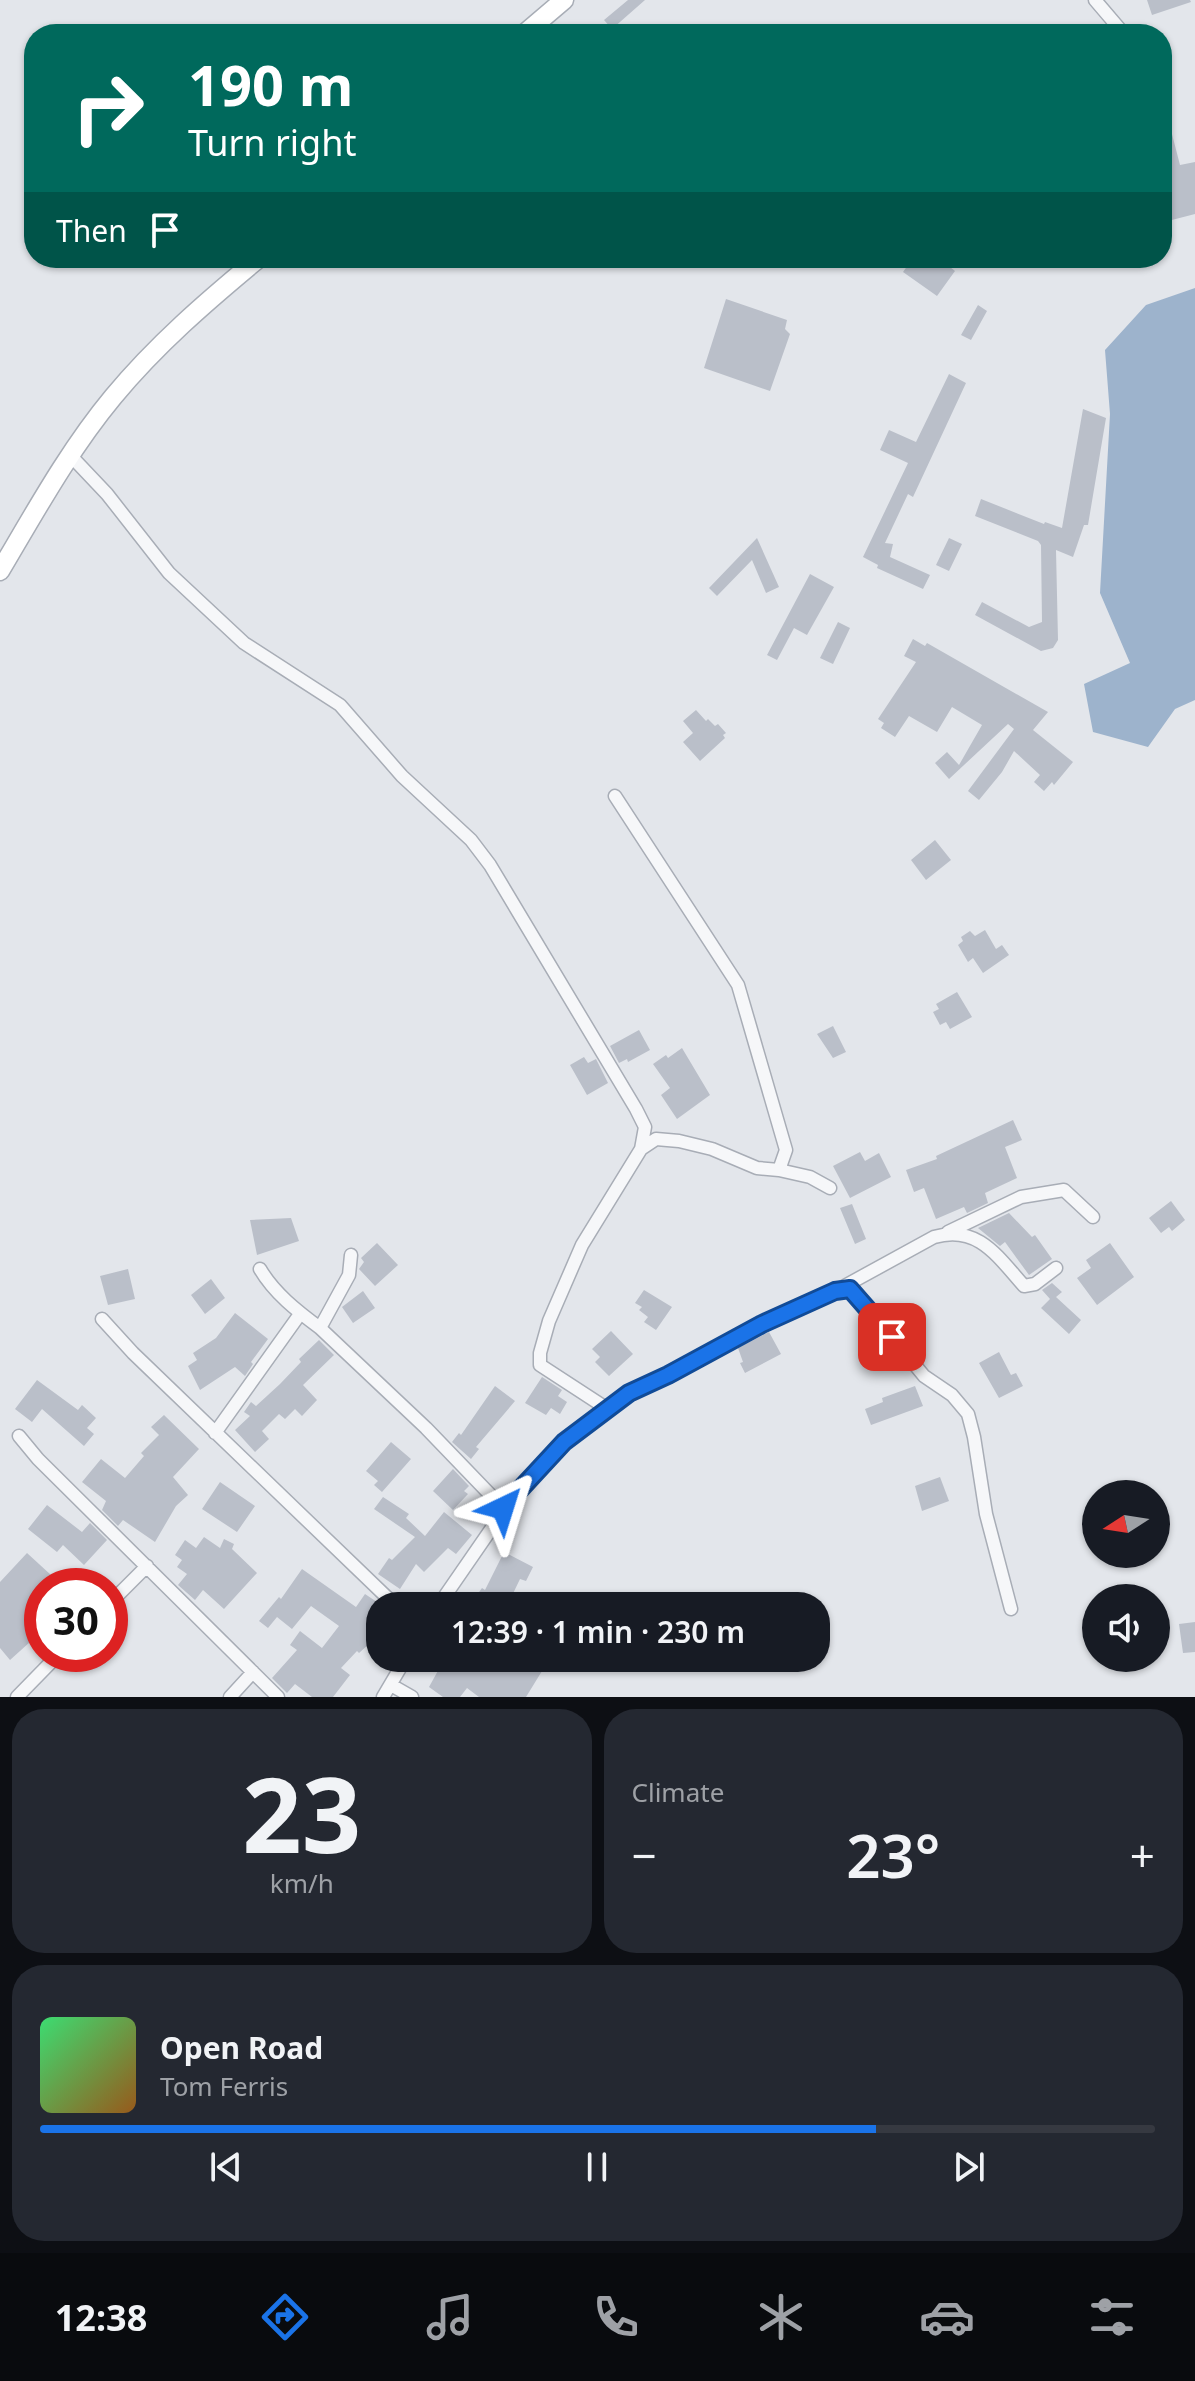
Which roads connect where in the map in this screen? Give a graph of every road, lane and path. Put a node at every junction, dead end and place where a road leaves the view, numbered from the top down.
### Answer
1 (564, 0) edge
2 (1095, 0) edge
3 (536, 24) edge
4 (1115, 24) edge
5 (247, 268) edge
6 (71, 456) junction
7 (0, 571) edge
8 (615, 796) dead end
9 (641, 1149) junction
10 (779, 1170) junction
11 (830, 1188) dead end
12 (1093, 1217) dead end
13 (946, 1234) junction
14 (351, 1255) dead end
15 (1056, 1268) dead end
16 (260, 1269) dead end
17 (835, 1291) junction
18 (300, 1314) junction
19 (102, 1319) dead end
20 (320, 1328) junction
21 (606, 1408) junction
22 (215, 1433) junction
23 (19, 1436) dead end
24 (503, 1508) junction
25 (147, 1566) junction
26 (128, 1585) edge
27 (381, 1592) edge
28 (447, 1592) edge
29 (1011, 1609) dead end
30 (41, 1672) edge
31 (253, 1672) junction
32 (398, 1672) edge
33 (391, 1685) junction
34 (17, 1697) edge
35 (230, 1697) edge
36 (278, 1697) edge
37 (383, 1697) edge
38 (412, 1697) edge

1 - 3 main road
2 - 4 street
5 - 6 main road
6 - 7 main road
6 - 9 street
8 - 10 street
9 - 10 street
9 - 21 street
10 - 11 street
12 - 13 street
13 - 15 street
13 - 17 street
14 - 20 street
16 - 18 street
17 - 21 street
17 - 29 street
18 - 20 street
18 - 22 street
19 - 22 street
20 - 24 street
21 - 24 street
22 - 27 street
23 - 25 street
24 - 28 street
25 - 26 street
25 - 31 street
30 - 34 street
31 - 35 street
31 - 36 street
32 - 33 street
33 - 37 street
33 - 38 street

